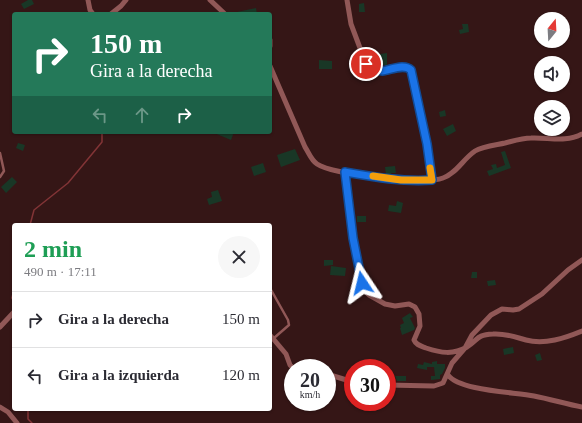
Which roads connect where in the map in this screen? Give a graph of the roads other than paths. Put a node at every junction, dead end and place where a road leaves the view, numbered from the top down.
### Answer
1 (88, 0) edge
2 (126, 0) edge
3 (210, 0) edge
4 (346, 0) edge
5 (92, 12) edge
6 (114, 12) edge
7 (223, 12) edge
8 (272, 71) edge
9 (582, 134) edge
10 (0, 153) edge
11 (345, 172) junction
12 (0, 178) edge
13 (432, 180) junction
14 (582, 260) edge
15 (272, 292) edge
16 (12, 314) edge
17 (0, 327) edge
18 (582, 331) edge
19 (272, 336) edge
20 (464, 348) junction
21 (288, 359) edge
22 (448, 375) junction
23 (396, 386) edge
24 (0, 407) edge
25 (582, 407) edge
26 (17, 423) edge

1 - 5 street
2 - 6 street
3 - 7 street
4 - 13 street
8 - 11 street
9 - 13 street
10 - 12 lane
11 - 13 street
11 - 20 street
14 - 20 street
15 - 19 lane
16 - 17 street
18 - 20 street
19 - 21 street
20 - 22 street
22 - 23 street
22 - 25 street
24 - 26 street

